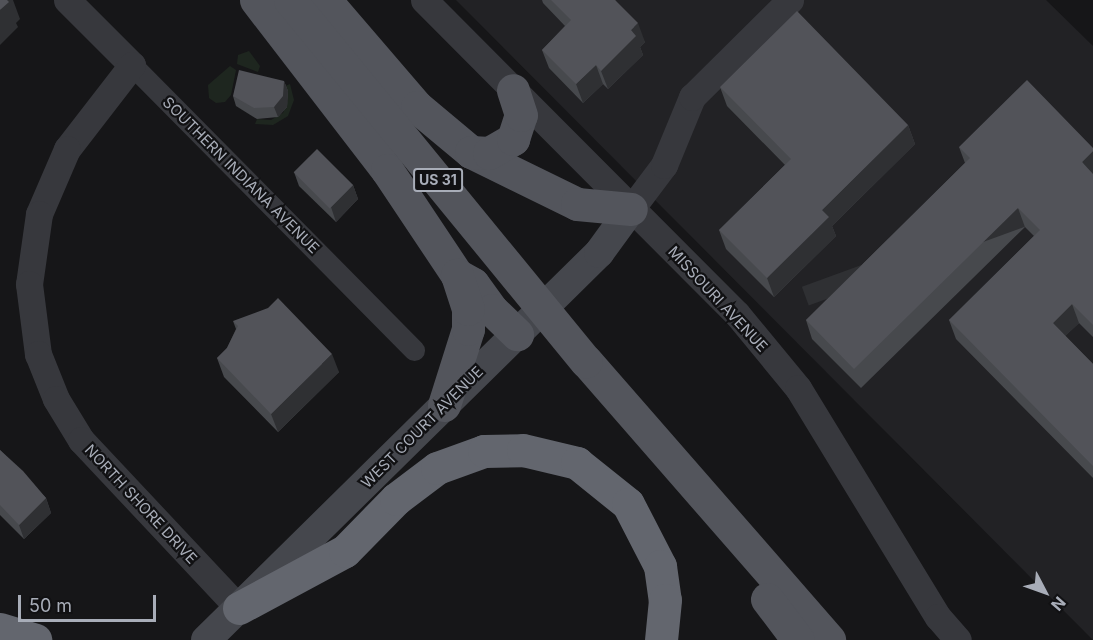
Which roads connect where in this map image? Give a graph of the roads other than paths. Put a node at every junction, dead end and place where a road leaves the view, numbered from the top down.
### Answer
1 (68, 0) edge
2 (256, 0) edge
3 (290, 0) edge
4 (325, 0) edge
5 (424, 0) edge
6 (790, 0) edge
7 (132, 65) junction
8 (513, 90) junction
9 (471, 152) junction
10 (631, 209) junction
11 (458, 274) junction
12 (517, 334) junction
13 (414, 350) dead end
14 (586, 361) junction
15 (444, 405) junction
16 (239, 608) junction
17 (0, 629) edge
18 (35, 640) edge
19 (206, 640) edge
20 (661, 640) edge
21 (798, 640) edge
22 (830, 640) edge
23 (958, 640) edge

1 - 7 street, SOUTHERN INDIANA AVENUE
2 - 11 main road
3 - 14 main road, US 31, bridge
4 - 9 main road
5 - 8 street, MISSOURI AVENUE
6 - 10 street
7 - 13 street, SOUTHERN INDIANA AVENUE
7 - 16 street, NORTH SHORE DRIVE
8 - 9 main road
8 - 10 street, MISSOURI AVENUE
9 - 10 main road
10 - 12 main road, WEST COURT AVENUE
10 - 23 street, MISSOURI AVENUE
11 - 12 main road
11 - 15 main road
12 - 15 main road, WEST COURT AVENUE
14 - 21 main road, US 31
14 - 22 main road, US 31
15 - 16 main road, WEST COURT AVENUE
16 - 19 main road, WEST COURT AVENUE
16 - 20 highway
17 - 18 highway

